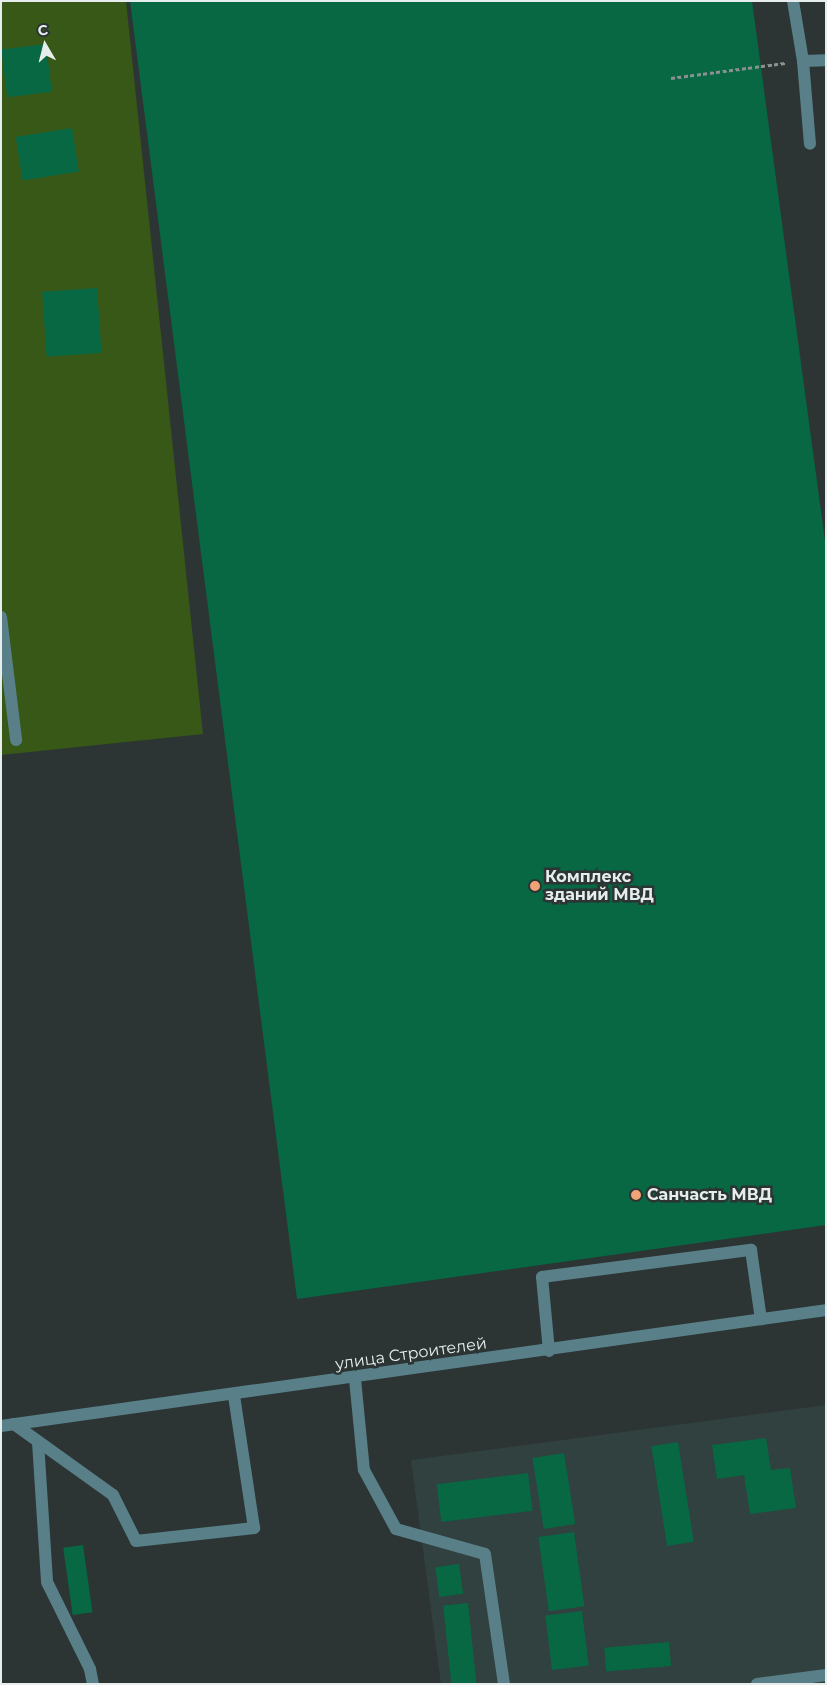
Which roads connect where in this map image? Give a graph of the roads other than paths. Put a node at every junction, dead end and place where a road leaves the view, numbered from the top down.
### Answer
1 (793, 1) edge
2 (826, 60) edge
3 (803, 61) junction
4 (810, 144) dead end
5 (1, 618) edge
6 (16, 740) dead end
7 (826, 1310) edge
8 (761, 1319) junction
9 (549, 1351) junction
10 (355, 1379) junction
11 (234, 1395) junction
12 (7, 1425) edge
13 (38, 1442) junction
14 (826, 1675) edge
15 (93, 1684) edge
16 (504, 1684) edge
17 (757, 1684) edge

1 - 3 street
2 - 3 street
3 - 4 street
5 - 6 street
7 - 8 street, улица Строителей
8 - 9 street, улица Строителей
8 - 9 street
9 - 10 street, улица Строителей
10 - 11 street, улица Строителей
10 - 16 street
11 - 12 street, улица Строителей
11 - 13 street
12 - 13 street
13 - 15 street
14 - 17 street

